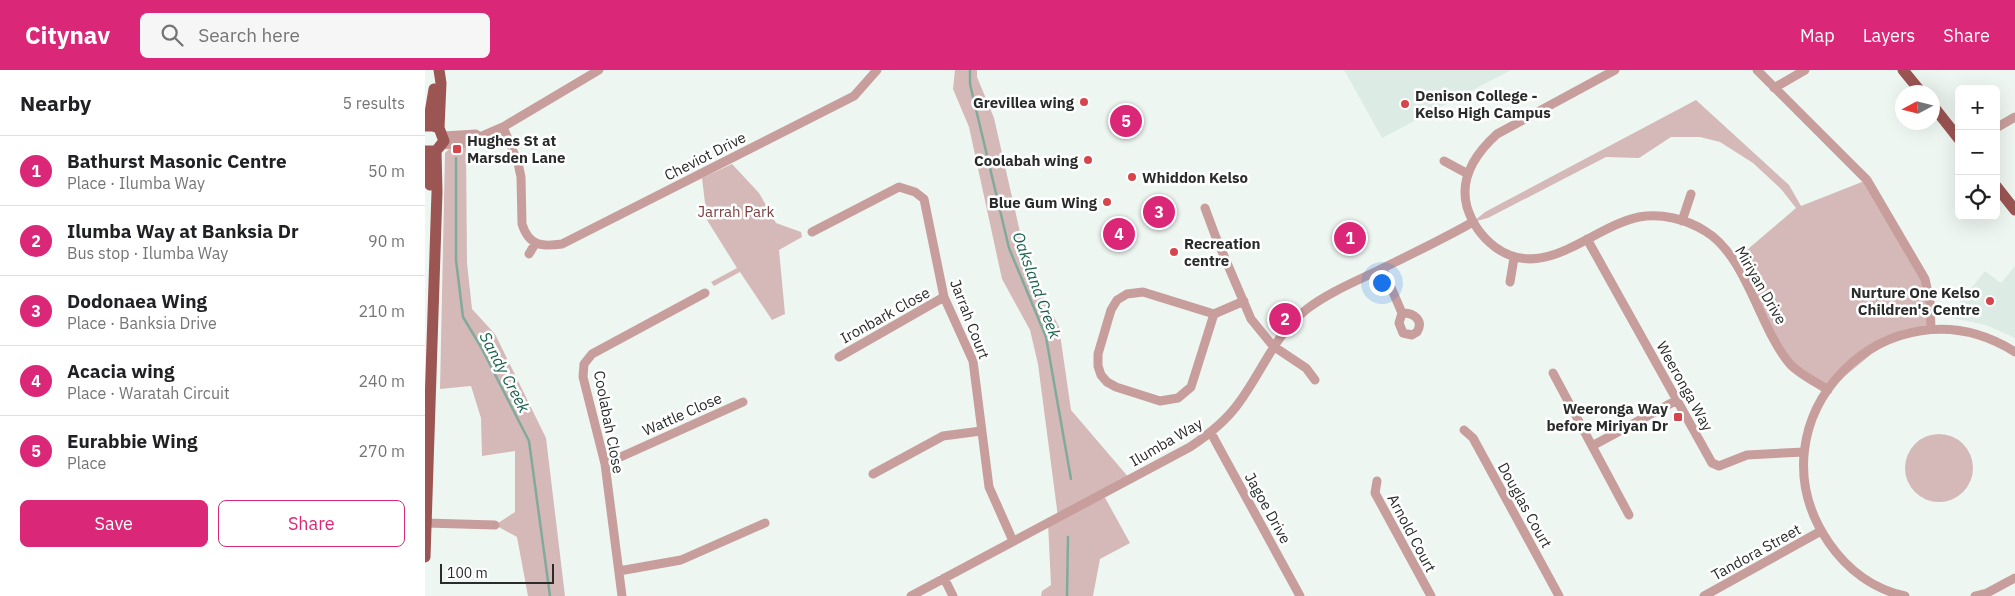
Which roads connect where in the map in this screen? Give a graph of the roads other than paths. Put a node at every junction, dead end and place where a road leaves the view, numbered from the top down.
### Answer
1 (599, 70) edge
2 (877, 70) edge
3 (1615, 70) edge
4 (1757, 70) edge
5 (1805, 70) edge
6 (1903, 70) edge
7 (439, 73) edge
8 (1915, 85) edge
9 (1774, 88) junction
10 (1940, 115) edge
11 (2015, 117) edge
12 (2000, 126) edge
13 (503, 127) junction
14 (1955, 134) edge
15 (433, 140) edge
16 (1444, 161) dead end
17 (1468, 174) junction
18 (2000, 191) edge
19 (1691, 194) dead end
20 (1205, 208) dead end
21 (2015, 210) edge
22 (1682, 220) junction
23 (1473, 222) junction
24 (812, 232) dead end
25 (1587, 239) junction
26 (535, 244) junction
27 (529, 254) dead end
28 (1514, 258) junction
29 (1383, 269) junction
30 (1510, 282) dead end
31 (705, 293) dead end
32 (944, 298) junction
33 (1244, 301) junction
34 (1402, 312) dead end
35 (1214, 314) junction
36 (1931, 329) junction
37 (1273, 346) junction
38 (2015, 352) edge
39 (839, 357) dead end
40 (1553, 373) dead end
41 (1315, 380) dead end
42 (1828, 390) junction
43 (1677, 400) junction
44 (743, 402) dead end
45 (1464, 430) dead end
46 (981, 432) junction
47 (1211, 433) junction
48 (1592, 446) junction
49 (1804, 452) junction
50 (605, 464) junction
51 (873, 474) dead end
52 (1377, 481) dead end
53 (1629, 515) dead end
54 (426, 523) edge
55 (765, 523) dead end
56 (495, 525) dead end
57 (1821, 531) junction
58 (1013, 540) junction
59 (425, 557) edge
60 (619, 571) junction
61 (944, 578) junction
62 (2015, 578) edge
63 (623, 596) edge
64 (911, 596) edge
65 (953, 596) edge
66 (1300, 596) edge
67 (1431, 596) edge
68 (1559, 596) edge
69 (1704, 596) edge
70 (1905, 596) edge
71 (1975, 596) edge

1 - 13 street
2 - 26 street, Cheviot Drive
3 - 17 street
4 - 9 street
5 - 9 street
6 - 8 main road
7 - 15 main road
9 - 36 street
10 - 14 main road
11 - 12 street
13 - 15 street
13 - 26 street
15 - 54 main road
16 - 17 street
17 - 23 street
18 - 21 main road
19 - 22 street
20 - 33 street
22 - 25 street, Miriyan Drive
22 - 42 street, Miriyan Drive
23 - 28 street
23 - 29 street, Ilumba Way
24 - 32 street, Jarrah Court
25 - 28 street, Miriyan Drive
25 - 43 street, Weeronga Way
26 - 27 street
28 - 30 street
29 - 34 street
29 - 37 street, Ilumba Way
31 - 50 street, Coolabah Close
32 - 39 street, Ironbark Close
32 - 46 street, Jarrah Court
33 - 35 street
33 - 37 street
35 - 35 street
36 - 38 street
36 - 42 street
37 - 41 street
37 - 47 street, Ilumba Way
40 - 48 street
42 - 49 street
43 - 48 street
43 - 49 street, Weeronga Way
44 - 50 street, Wattle Close
45 - 68 street, Douglas Court
46 - 51 street
46 - 58 street, Jarrah Court
47 - 58 street, Ilumba Way
47 - 66 street, Jagoe Drive
48 - 53 street
49 - 57 street
50 - 60 street, Coolabah Close
52 - 67 street, Arnold Court
54 - 56 street
54 - 59 main road
55 - 60 street
57 - 69 street, Tandora Street
57 - 70 street
58 - 61 street, Ilumba Way
60 - 63 street, Coolabah Close
61 - 64 street, Ilumba Way
61 - 65 street
62 - 71 street

